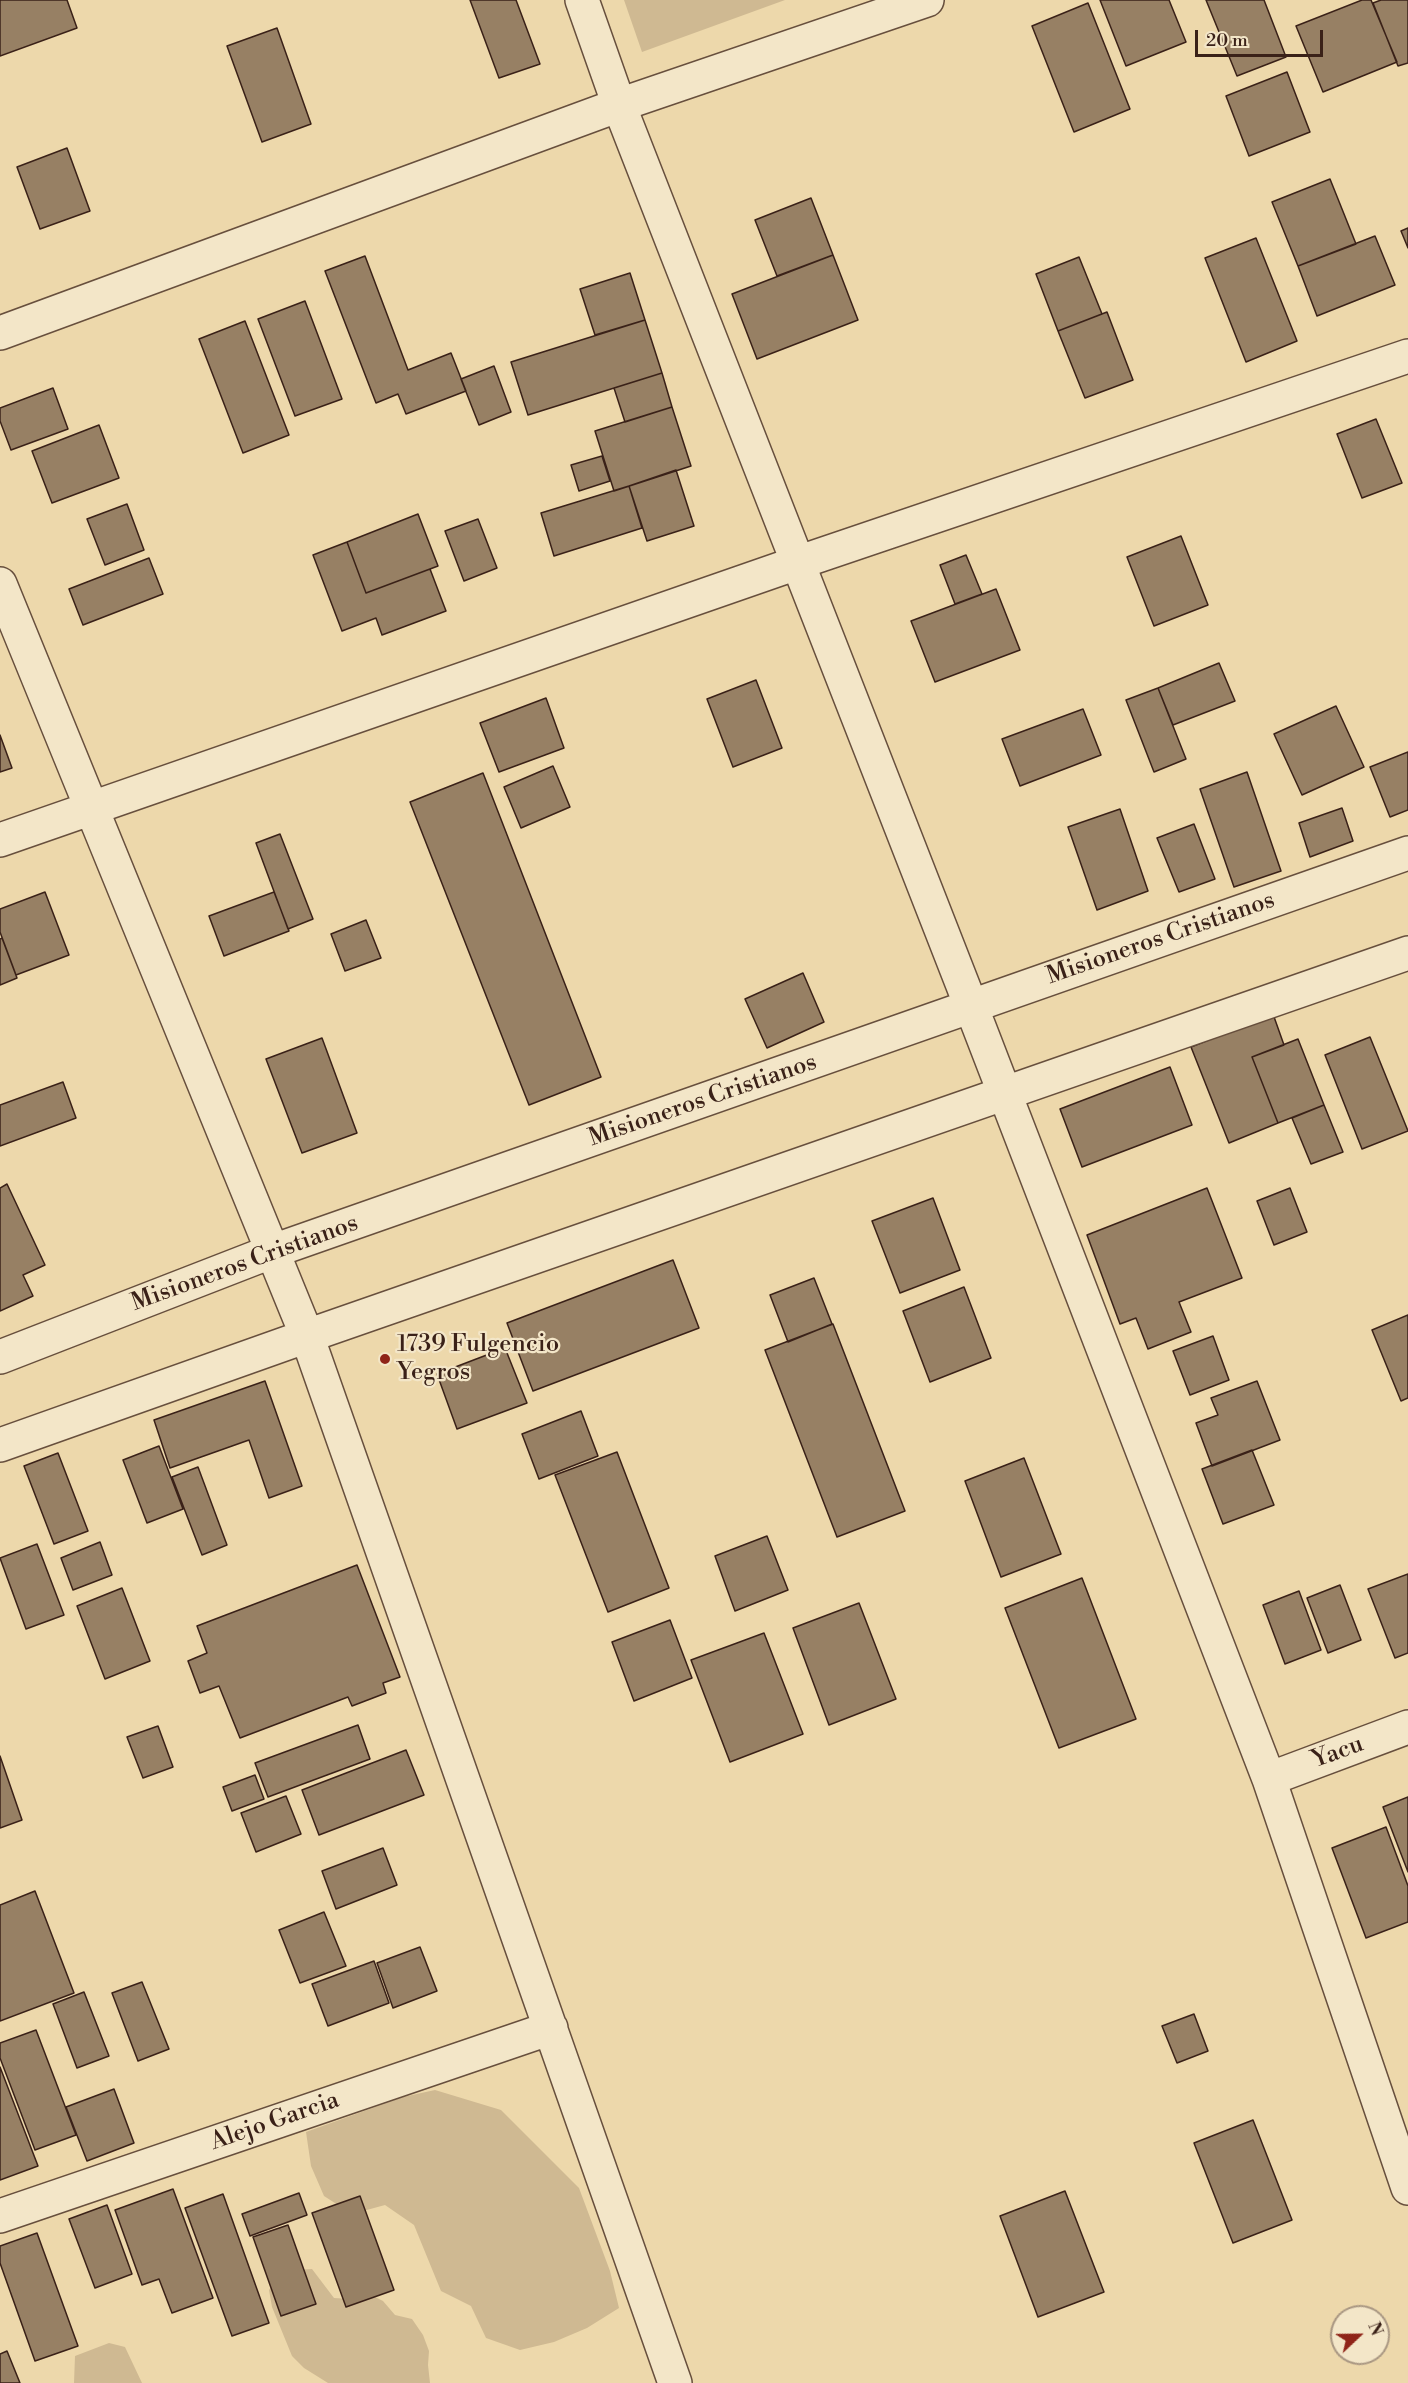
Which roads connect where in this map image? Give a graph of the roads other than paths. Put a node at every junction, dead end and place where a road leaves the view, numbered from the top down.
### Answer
1 (582, 0) edge
2 (927, 0) edge
3 (619, 105) junction
4 (0, 333) edge
5 (1408, 356) edge
6 (797, 563) junction
7 (0, 584) edge
8 (90, 808) junction
9 (0, 840) edge
10 (1408, 852) edge
11 (1408, 953) edge
12 (971, 1006) junction
13 (1004, 1095) junction
14 (273, 1251) junction
15 (307, 1336) junction
16 (0, 1357) edge
17 (0, 1445) edge
18 (1408, 1727) edge
19 (1269, 1779) junction
20 (550, 2028) junction
21 (1408, 2188) edge
22 (0, 2216) edge
23 (675, 2383) edge

1 - 3 street
2 - 3 street
3 - 4 street
3 - 6 street
5 - 6 street
6 - 8 street
6 - 12 street
7 - 8 street
8 - 9 street
8 - 14 street
10 - 12 street, Misioneros Cristianos
11 - 13 street
12 - 13 street
12 - 14 street, Misioneros Cristianos
13 - 15 street
13 - 19 street
14 - 15 street
14 - 16 street, Misioneros Cristianos
15 - 17 street
15 - 20 street
18 - 19 street, Yacu
19 - 21 street
20 - 22 street, Alejo Garcia
20 - 23 street

